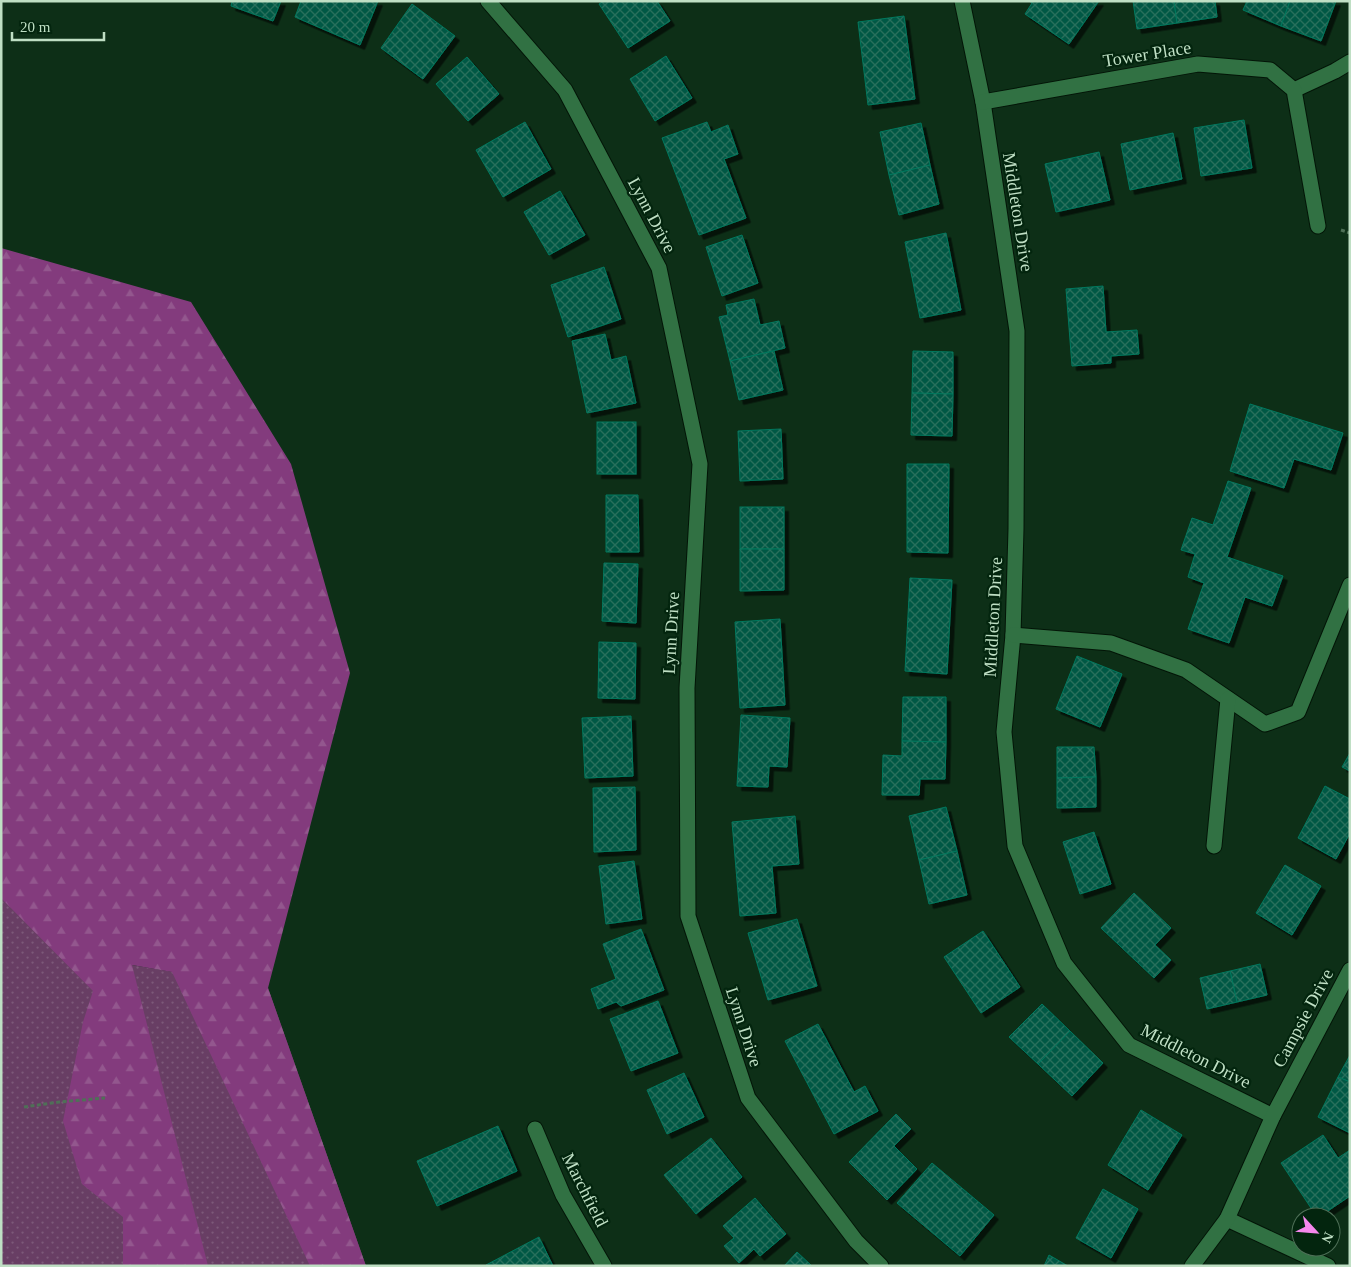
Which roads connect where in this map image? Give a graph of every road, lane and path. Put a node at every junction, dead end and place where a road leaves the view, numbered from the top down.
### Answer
1 (488, 1) edge
2 (962, 1) edge
3 (1350, 62) edge
4 (1294, 90) junction
5 (983, 102) junction
6 (1318, 226) dead end
7 (1350, 585) edge
8 (1013, 635) junction
9 (1228, 699) junction
10 (1214, 846) dead end
11 (1350, 970) edge
12 (105, 1098) dead end
13 (24, 1107) dead end
14 (1273, 1116) junction
15 (535, 1129) dead end
16 (1226, 1219) junction
17 (604, 1266) edge
18 (881, 1266) edge
19 (1192, 1266) edge
20 (1328, 1266) edge

1 - 18 street, Lynn Drive
2 - 5 street, Middleton Drive
3 - 4 street
4 - 5 street, Tower Place
4 - 6 street
5 - 8 street, Middleton Drive
7 - 9 street
8 - 9 street
8 - 14 street, Middleton Drive
9 - 10 street
11 - 14 street, Campsie Drive
12 - 13 path
14 - 16 street, Campsie Drive
15 - 17 street, Marchfield
16 - 19 street
16 - 20 street

